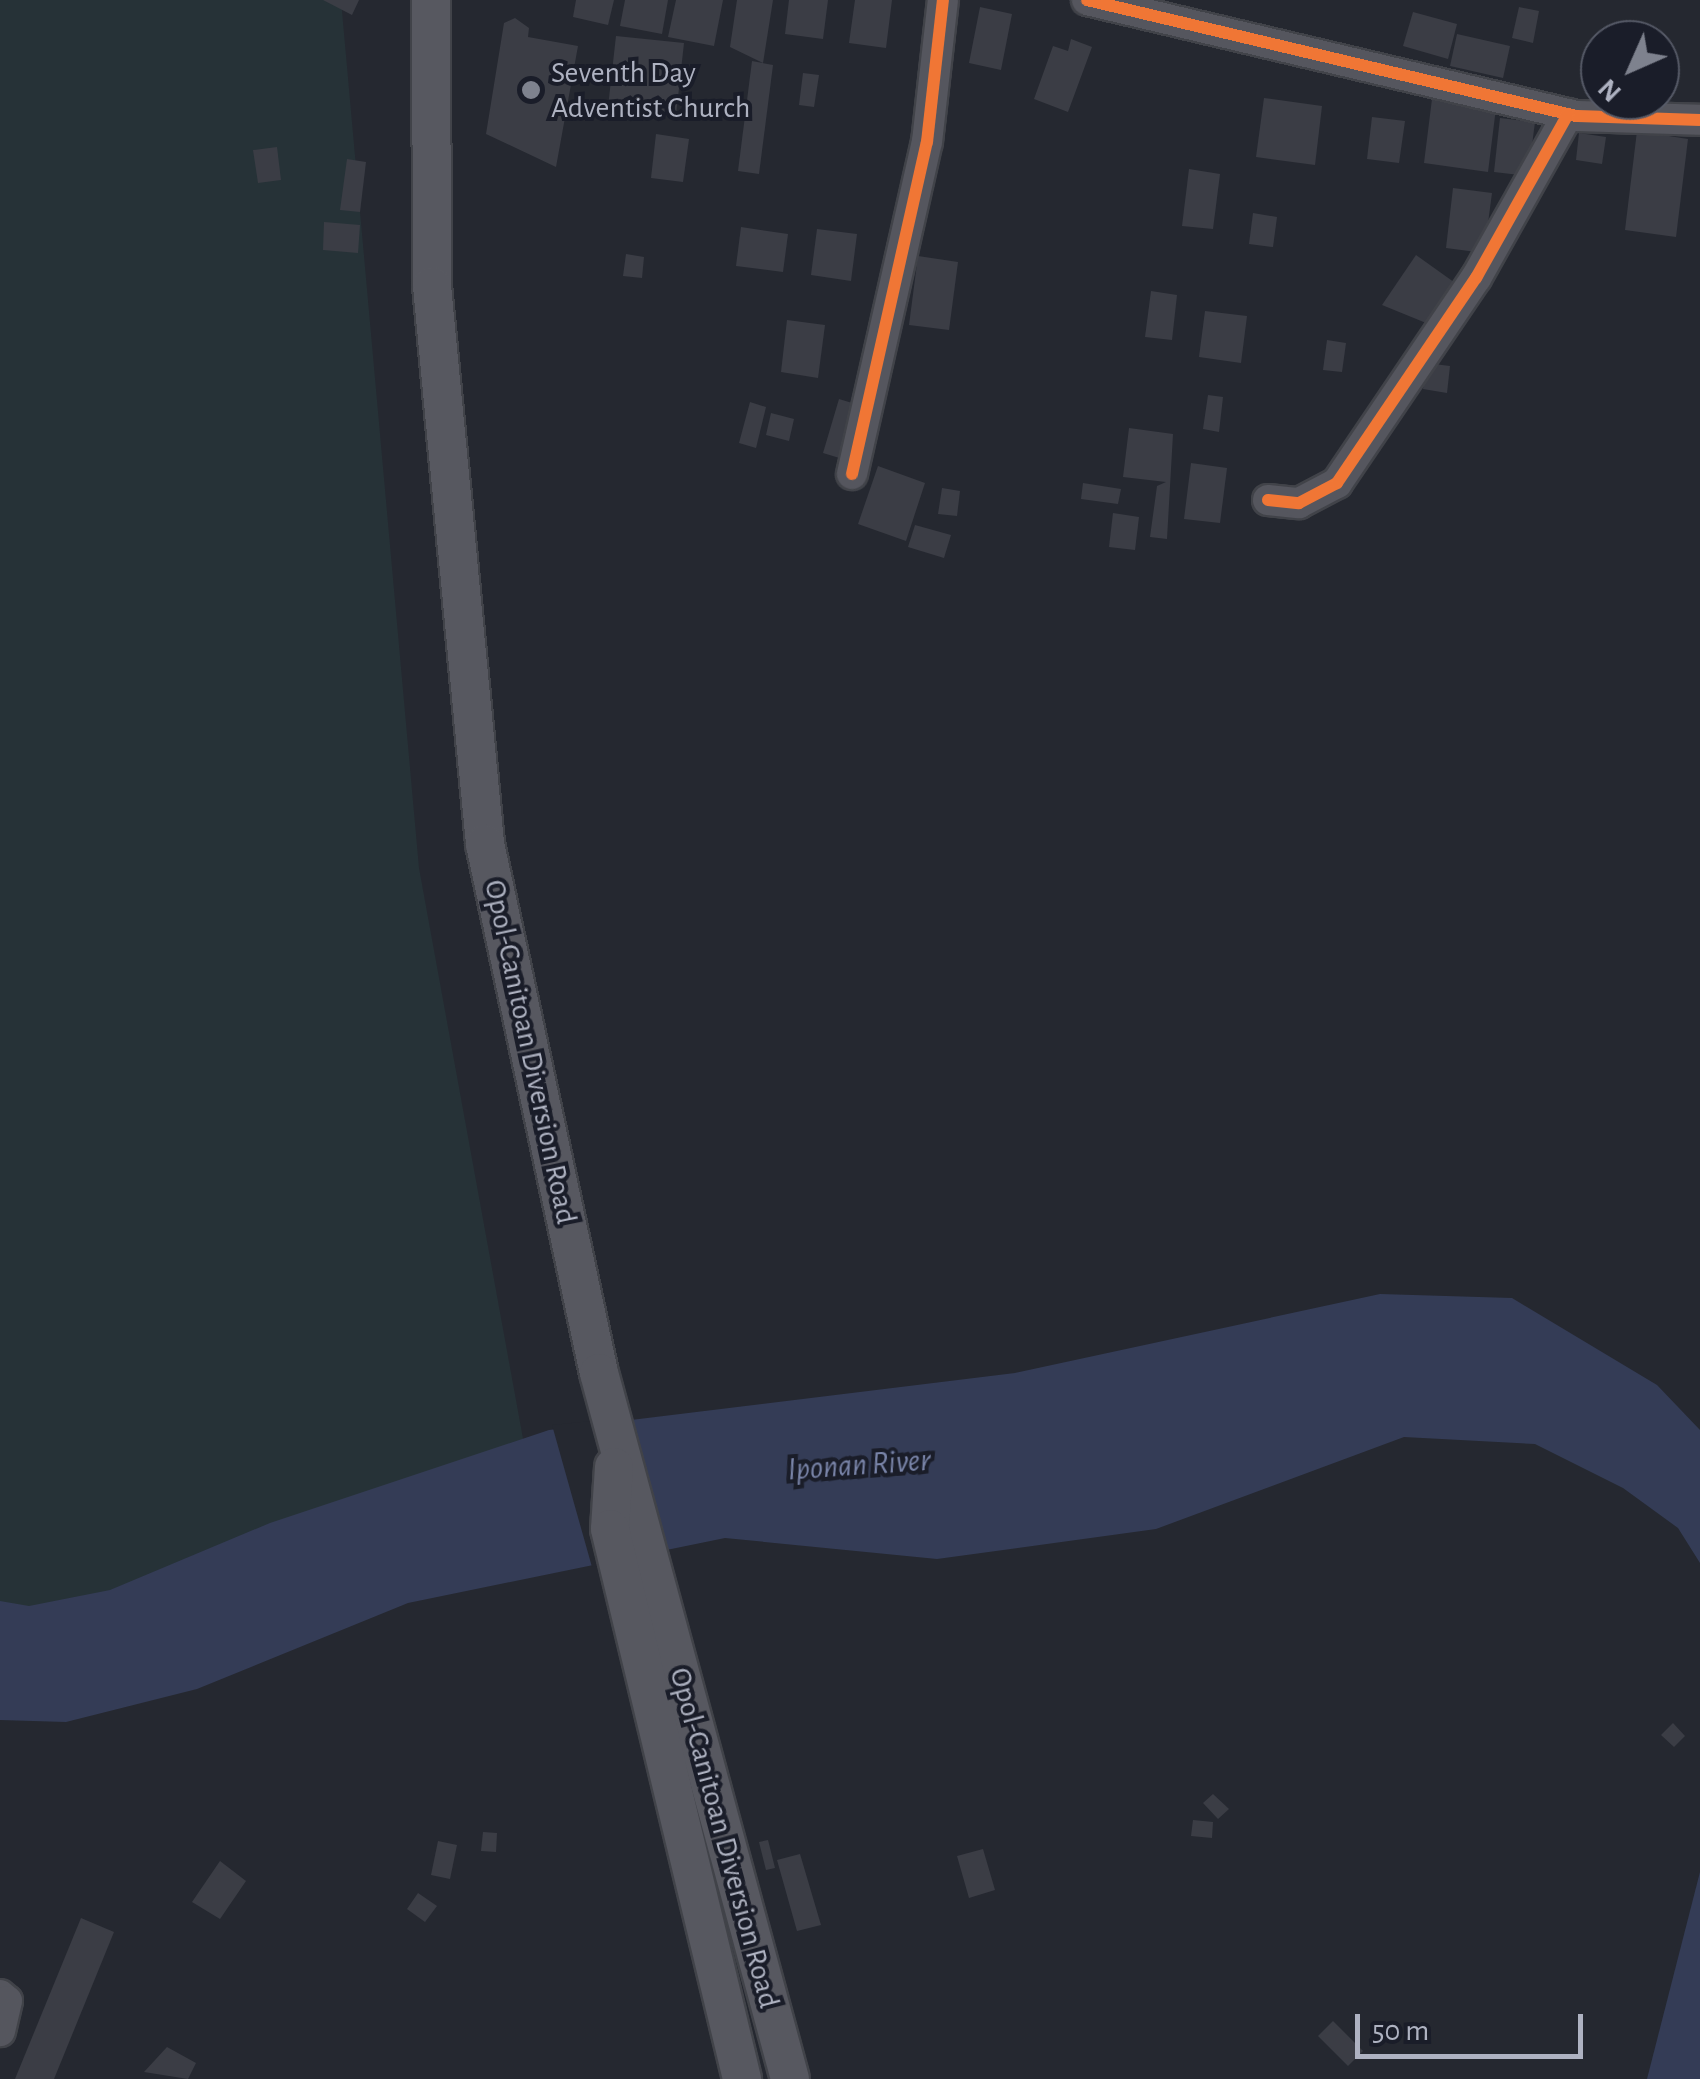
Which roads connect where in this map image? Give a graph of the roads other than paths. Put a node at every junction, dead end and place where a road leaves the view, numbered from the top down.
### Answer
1 (431, 0) edge
2 (943, 0) edge
3 (1087, 0) edge
4 (1568, 114) junction
5 (1700, 120) edge
6 (852, 474) dead end
7 (1268, 500) dead end
8 (616, 1436) junction
9 (639, 1580) junction
10 (0, 1995) edge
11 (0, 2031) edge
12 (742, 2079) edge
13 (790, 2079) edge

1 - 8 main road, Opol-Canitoan Diversion Road
2 - 6 street
3 - 4 street
4 - 5 street
4 - 7 street
8 - 9 main road, Opol-Canitoan Diversion Road
8 - 9 main road, Opol-Canitoan Diversion Road
9 - 12 main road, Opol-Canitoan Diversion Road
9 - 13 main road, Opol-Canitoan Diversion Road
10 - 11 street

